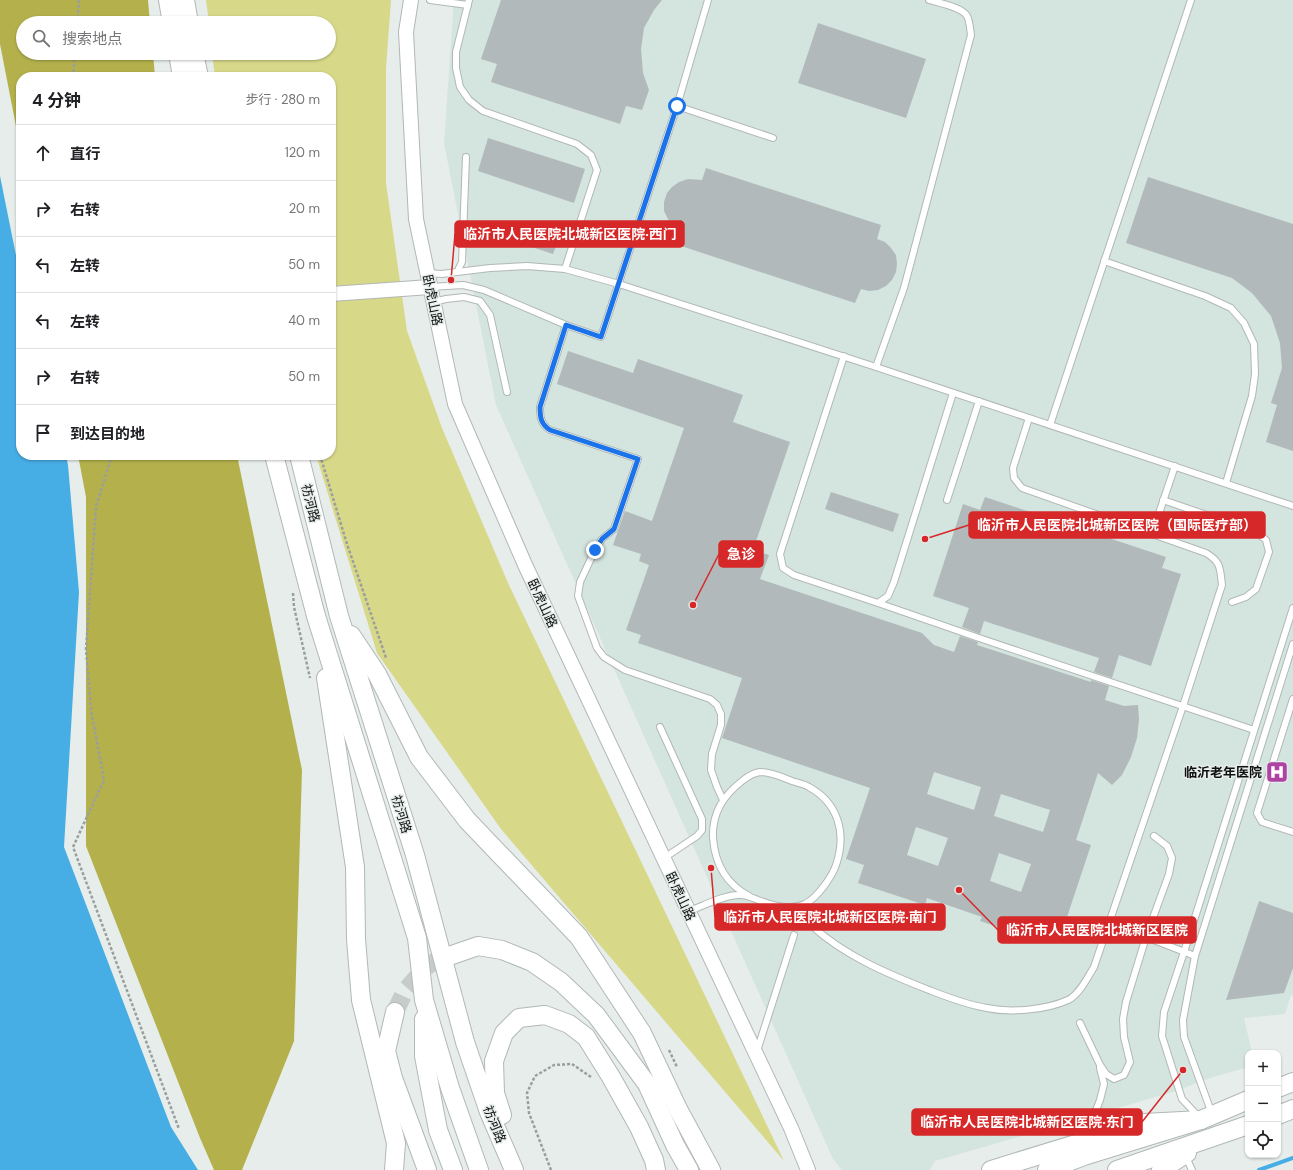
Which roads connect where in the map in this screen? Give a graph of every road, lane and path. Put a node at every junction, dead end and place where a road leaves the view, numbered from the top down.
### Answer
1 (79, 0) edge
2 (168, 0) edge
3 (185, 0) edge
4 (411, 0) edge
5 (430, 0) edge
6 (708, 0) edge
7 (930, 0) edge
8 (952, 0) edge
9 (1191, 0) edge
10 (468, 2) edge
11 (950, 7) junction
12 (78, 16) edge
13 (171, 16) edge
14 (188, 16) edge
15 (74, 60) edge
16 (179, 60) edge
17 (195, 60) edge
18 (73, 72) edge
19 (181, 72) edge
20 (198, 72) edge
21 (677, 106) junction
22 (773, 138) dead end
23 (466, 157) dead end
24 (1104, 261) junction
25 (565, 269) junction
26 (457, 272) junction
27 (427, 273) junction
28 (619, 284) junction
29 (430, 287) junction
30 (336, 294) edge
31 (434, 302) junction
32 (566, 325) junction
33 (844, 356) junction
34 (876, 367) junction
35 (507, 392) dead end
36 (953, 393) junction
37 (979, 401) junction
38 (1029, 418) junction
39 (1050, 425) junction
40 (110, 460) edge
41 (275, 460) edge
42 (300, 460) edge
43 (322, 460) edge
44 (1175, 466) junction
45 (1226, 483) junction
46 (947, 500) dead end
47 (1163, 500) junction
48 (1293, 506) edge
49 (1152, 534) junction
50 (1232, 602) dead end
51 (878, 603) junction
52 (1293, 608) edge
53 (316, 616) junction
54 (339, 616) junction
55 (1293, 644) edge
56 (387, 660) dead end
57 (1293, 699) edge
58 (1183, 706) junction
59 (660, 727) dead end
60 (1254, 730) junction
61 (722, 800) junction
62 (1293, 832) edge
63 (1154, 836) dead end
64 (664, 858) junction
65 (749, 896) junction
66 (798, 906) junction
67 (689, 911) junction
68 (1109, 926) junction
69 (794, 935) dead end
70 (1146, 937) junction
71 (1184, 952) junction
72 (452, 955) tunnel mouth
73 (1195, 956) junction
74 (424, 1000) junction
75 (395, 1012) tunnel mouth
76 (1080, 1023) dead end
77 (668, 1049) dead end
78 (756, 1054) junction
79 (1100, 1065) junction
80 (678, 1069) dead end
81 (594, 1079) dead end
82 (1293, 1082) edge
83 (1281, 1087) edge
84 (1245, 1101) edge
85 (1293, 1109) edge
86 (1281, 1114) edge
87 (1207, 1118) junction
88 (1245, 1126) edge
89 (179, 1129) dead end
90 (1210, 1138) junction
91 (1079, 1150) junction
92 (1188, 1162) edge
93 (394, 1170) edge
94 (427, 1170) edge
95 (453, 1170) edge
96 (479, 1170) edge
97 (514, 1170) edge
98 (517, 1170) edge
99 (551, 1170) edge
100 (656, 1170) edge
101 (689, 1170) edge
102 (711, 1170) edge
103 (808, 1170) edge
104 (991, 1170) edge
105 (1047, 1170) edge
106 (1117, 1170) edge
107 (1161, 1170) edge

1 - 12 path
2 - 13 main road
3 - 14 main road
4 - 27 street, 卧虎山路
5 - 10 lane
6 - 21 lane
7 - 11 lane
8 - 11 lane
9 - 24 lane
10 - 25 lane
11 - 34 lane
15 - 18 path
16 - 19 main road
17 - 20 main road
21 - 22 lane
21 - 28 lane
23 - 26 lane
24 - 39 lane
24 - 45 lane
25 - 26 lane
25 - 28 lane
26 - 27 lane
27 - 29 street, 卧虎山路
28 - 32 lane
28 - 33 lane
29 - 30 street
29 - 31 street, 卧虎山路
29 - 32 lane
31 - 35 lane
31 - 64 street, 卧虎山路
32 - 61 lane
33 - 34 lane
33 - 51 lane
34 - 36 lane
36 - 37 lane
36 - 51 lane
37 - 38 lane
37 - 46 lane
38 - 39 lane
38 - 49 lane
39 - 44 lane
40 - 89 path
41 - 53 main road, 祊河路
42 - 54 main road, 祊河路
43 - 56 path
44 - 45 lane
44 - 47 lane
45 - 48 lane
47 - 49 lane
47 - 50 lane
49 - 58 lane
51 - 58 lane
52 - 60 lane
53 - 74 main road, 祊河路
53 - 93 main road
54 - 97 main road, 祊河路
54 - 102 main road
55 - 73 lane
57 - 62 lane
58 - 60 lane
58 - 68 lane
59 - 64 lane
60 - 71 lane
61 - 65 lane
61 - 66 lane
63 - 70 lane
64 - 67 street, 卧虎山路
65 - 66 lane
65 - 67 lane
66 - 68 lane
67 - 78 street, 卧虎山路
68 - 70 lane
69 - 78 lane
70 - 71 lane
70 - 79 lane
71 - 73 lane
71 - 87 lane
72 - 101 main road
73 - 87 lane
74 - 95 main road
74 - 96 main road, 祊河路
75 - 94 main road
76 - 79 lane
77 - 80 path
78 - 103 street, 卧虎山路
79 - 91 lane
81 - 99 path
82 - 83 main road
84 - 87 main road
85 - 86 main road
87 - 91 main road
88 - 90 main road
90 - 92 main road
90 - 106 main road
91 - 104 main road
91 - 105 main road
92 - 107 main road
98 - 100 main road

